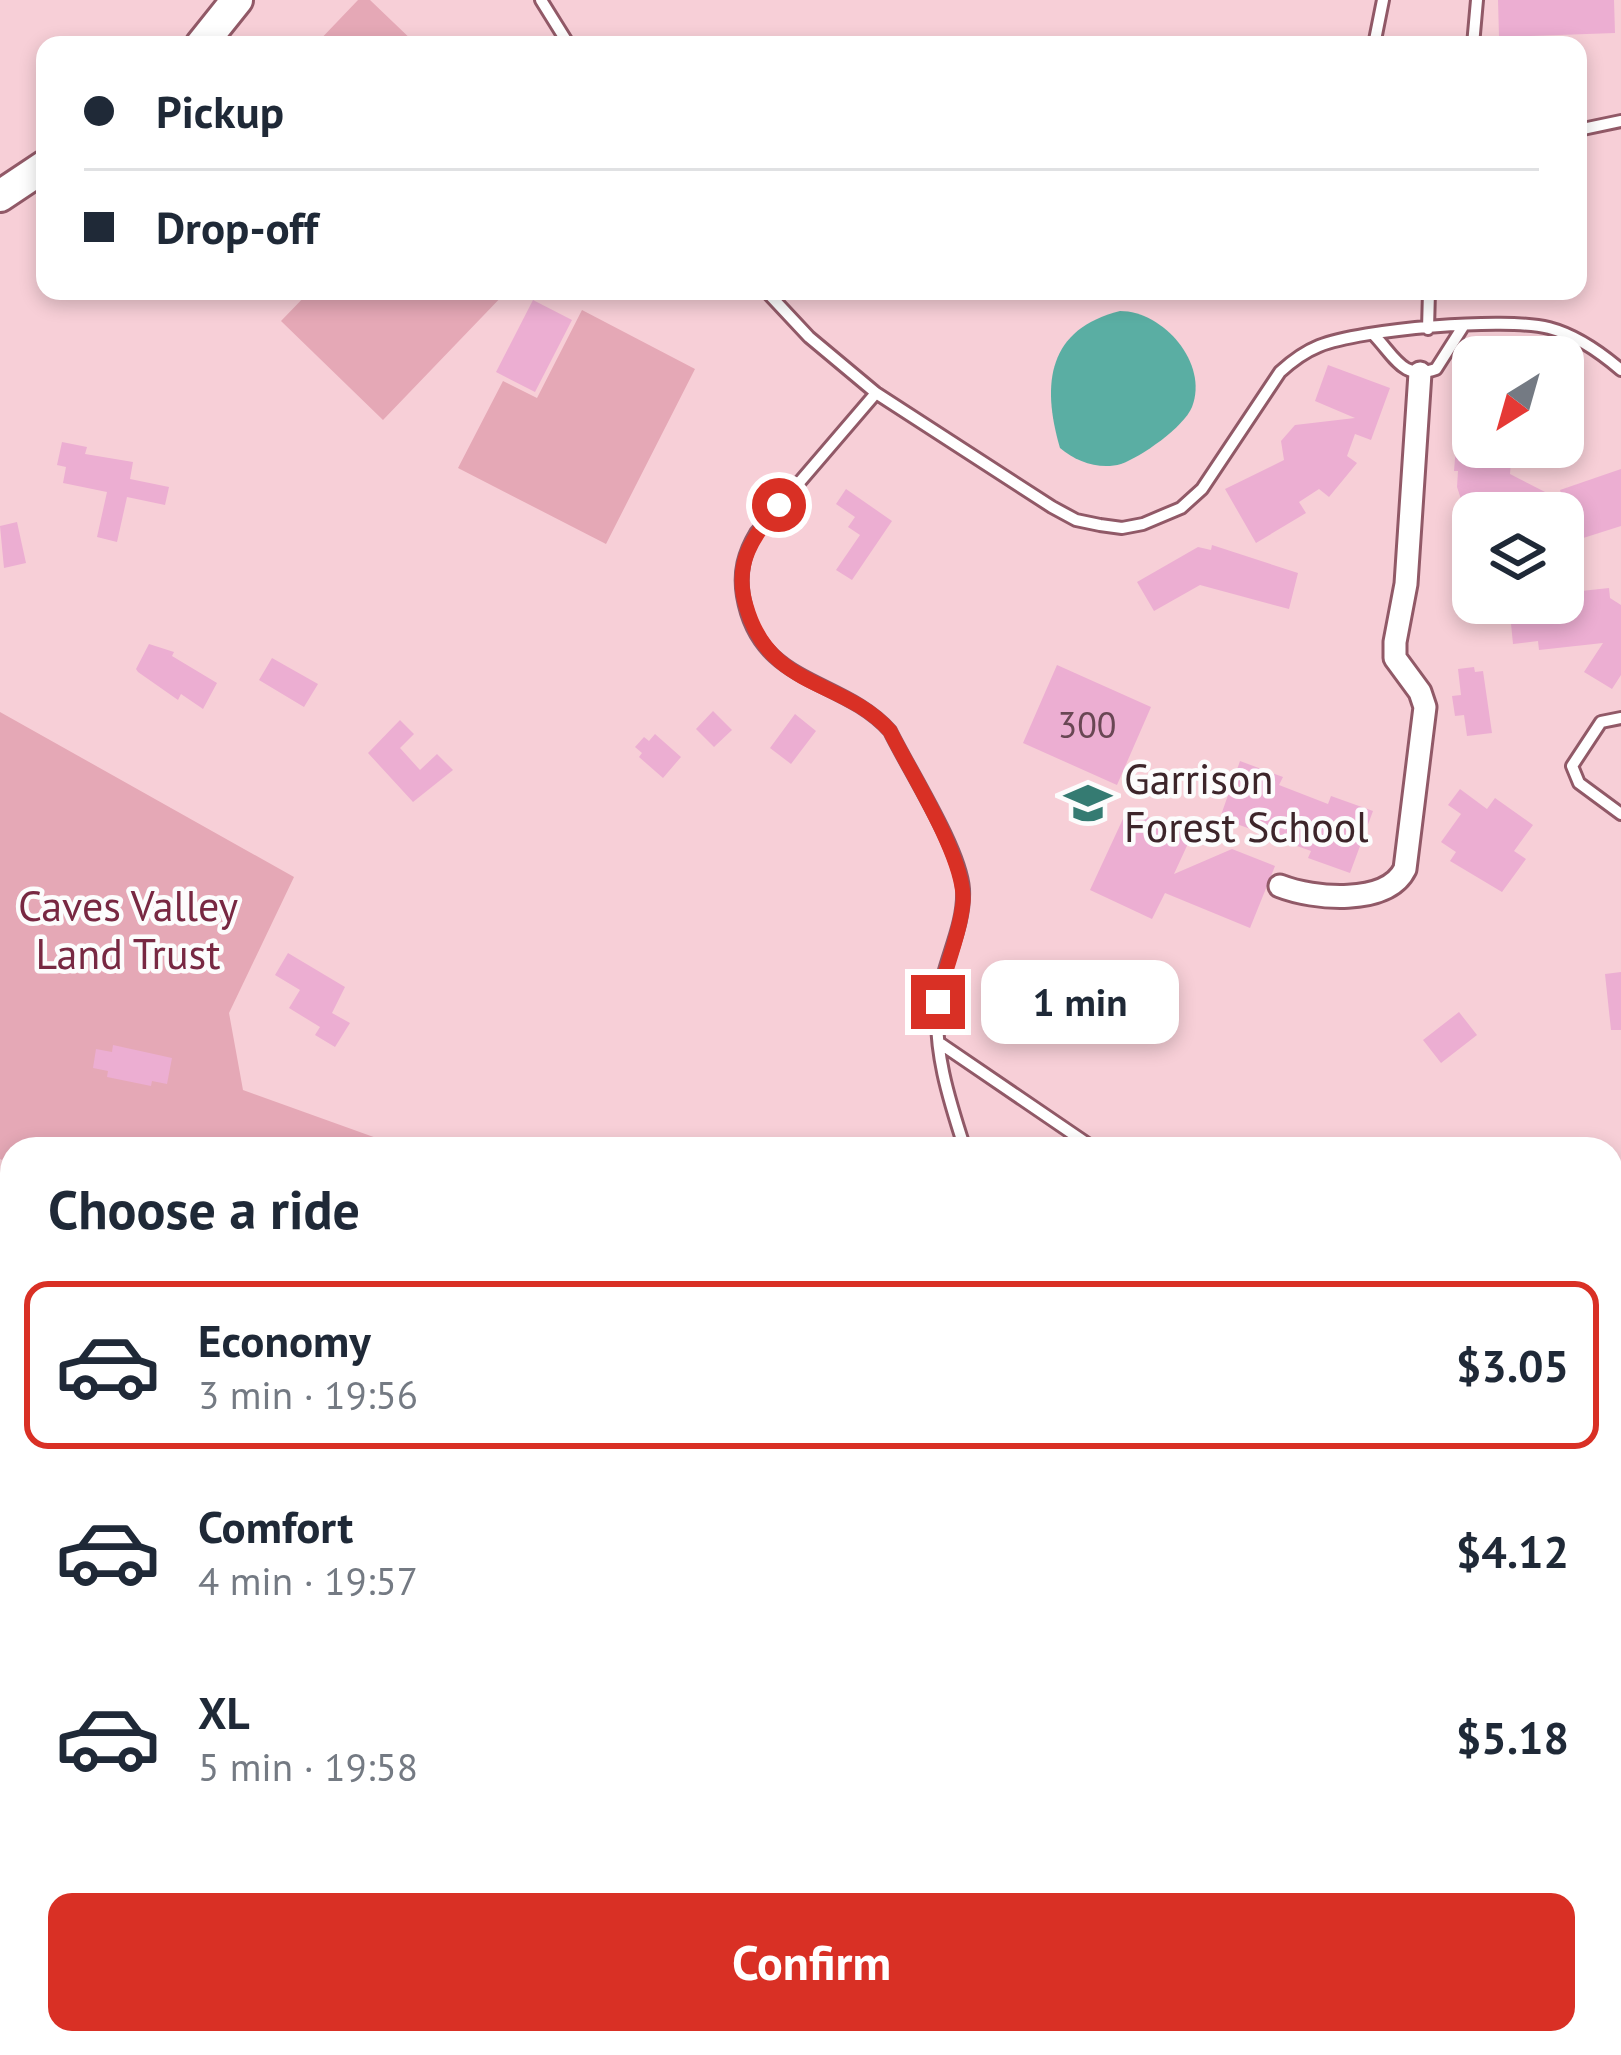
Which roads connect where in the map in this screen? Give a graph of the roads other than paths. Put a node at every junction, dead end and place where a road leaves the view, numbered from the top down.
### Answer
1 (237, 0) edge
2 (541, 0) edge
3 (1383, 0) edge
4 (1477, 0) edge
5 (208, 36) edge
6 (563, 36) edge
7 (1376, 36) edge
8 (1474, 36) edge
9 (1621, 121) edge
10 (1587, 128) edge
11 (36, 172) edge
12 (0, 196) edge
13 (774, 300) edge
14 (1429, 300) edge
15 (1464, 325) junction
16 (1429, 329) junction
17 (1374, 335) junction
18 (1621, 370) edge
19 (1420, 374) junction
20 (876, 393) junction
21 (1621, 718) edge
22 (1621, 814) edge
23 (1280, 886) dead end
24 (940, 1044) junction
25 (961, 1137) edge
26 (1077, 1137) edge

1 - 5 main road
2 - 6 lane
3 - 7 lane
4 - 8 lane
9 - 10 lane
11 - 12 main road
13 - 20 lane
14 - 16 lane
15 - 16 lane
15 - 18 lane
15 - 19 lane
16 - 17 lane
17 - 19 lane
17 - 20 lane
19 - 23 street
20 - 24 lane
21 - 22 lane
24 - 25 lane
24 - 26 lane

